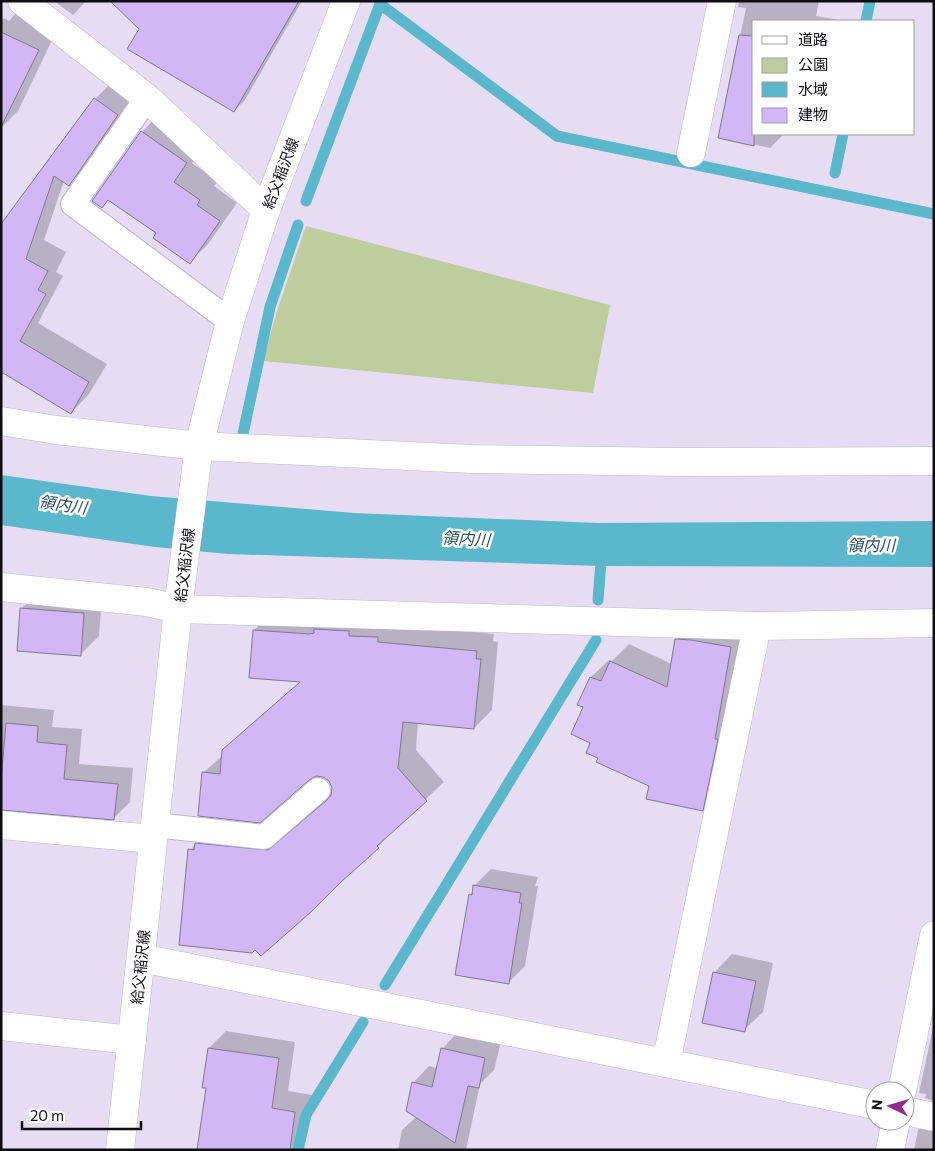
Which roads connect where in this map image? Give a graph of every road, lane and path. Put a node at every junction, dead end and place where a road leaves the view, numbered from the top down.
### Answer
1 (22, 1) edge
2 (722, 1) edge
3 (343, 3) edge
4 (147, 98) junction
5 (691, 153) dead end
6 (266, 210) junction
7 (230, 321) junction
8 (1, 421) edge
9 (199, 450) junction
10 (934, 461) edge
11 (1, 587) edge
12 (179, 600) junction
13 (934, 624) edge
14 (757, 626) junction
15 (318, 790) dead end
16 (1, 825) edge
17 (154, 832) junction
18 (934, 935) edge
19 (141, 958) junction
20 (1, 1026) edge
21 (132, 1040) junction
22 (666, 1063) junction
23 (904, 1081) edge
24 (865, 1103) edge
25 (915, 1113) edge
26 (934, 1117) edge
27 (894, 1131) edge
28 (120, 1150) edge
29 (890, 1150) edge

1 - 4 street
2 - 5 street
3 - 6 street, 給父稲沢線
4 - 6 street
4 - 7 lane
6 - 7 street, 給父稲沢線
7 - 9 street, 給父稲沢線
8 - 9 street
9 - 10 street
9 - 12 street, 給父稲沢線
11 - 12 street
12 - 14 street
12 - 17 street, 給父稲沢線
13 - 14 street
14 - 22 street
15 - 17 lane
16 - 17 street
17 - 19 street, 給父稲沢線
18 - 23 street
19 - 21 street, 給父稲沢線
19 - 22 street
20 - 21 street
21 - 28 street, 給父稲沢線
22 - 24 street
25 - 26 street
27 - 29 street

